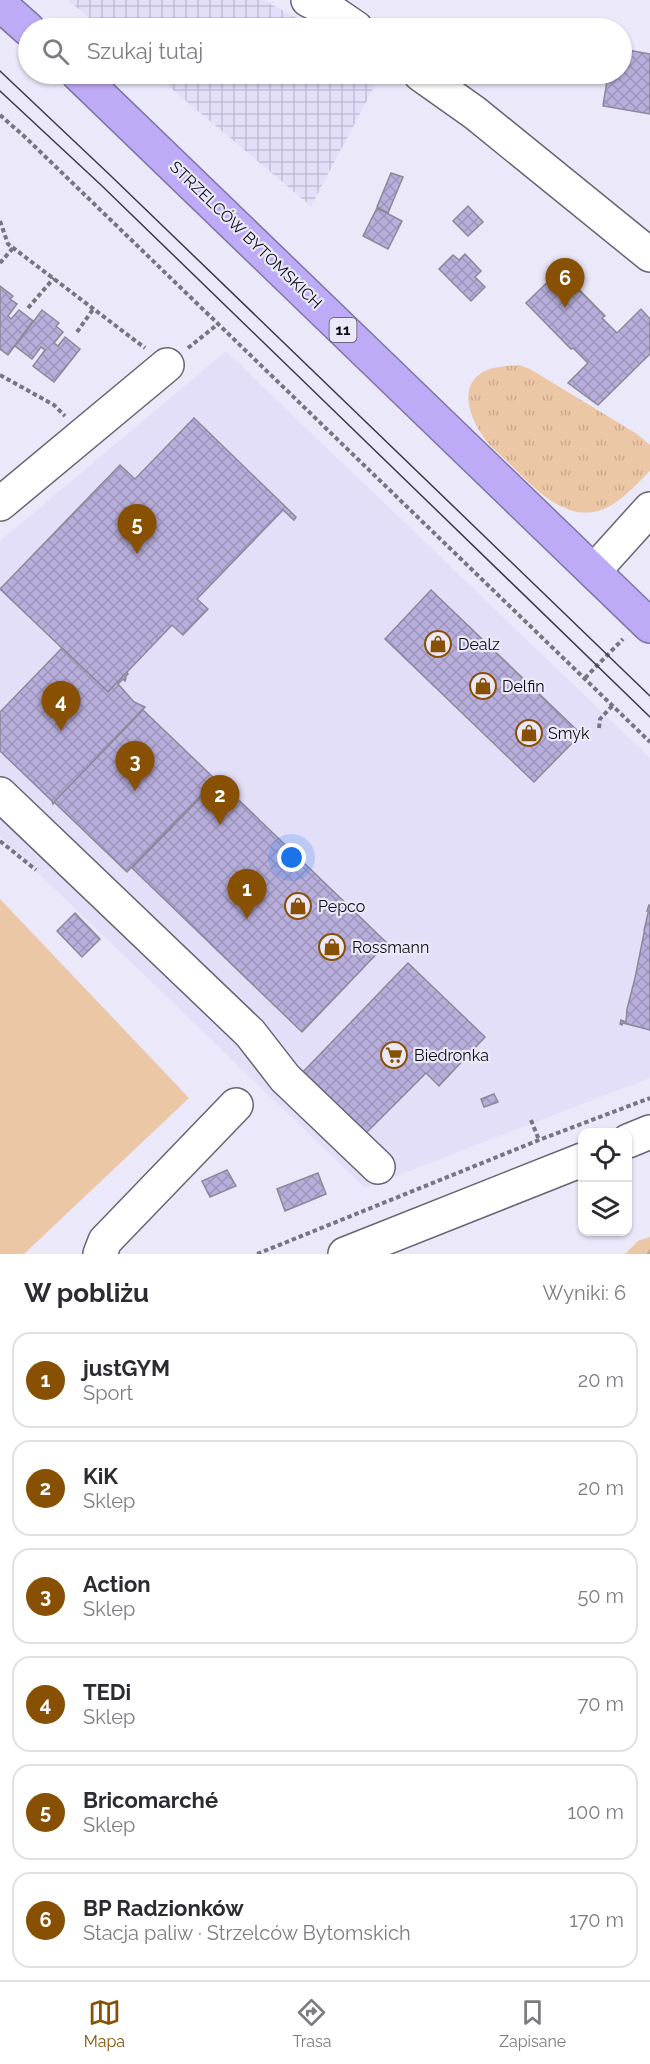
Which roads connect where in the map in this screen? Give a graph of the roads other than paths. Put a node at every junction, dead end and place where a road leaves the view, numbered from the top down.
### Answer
1 (308, 0) edge
2 (341, 18) edge
3 (88, 84) edge
4 (434, 84) edge
5 (650, 255) edge
6 (167, 365) road end
7 (0, 504) edge
8 (650, 509) edge
9 (594, 571) junction
10 (638, 631) edge
11 (0, 794) edge
12 (236, 1105) dead end
13 (650, 1132) edge
14 (632, 1140) edge
15 (578, 1162) edge
16 (378, 1167) dead end
17 (100, 1254) edge
18 (345, 1254) edge

1 - 2 street
3 - 9 highway, STRZELCÓW BYTOMSKICH / 11
4 - 5 street
6 - 7 street
8 - 9 street
9 - 10 highway, 11
11 - 16 street
12 - 17 street
13 - 14 street
15 - 18 street

